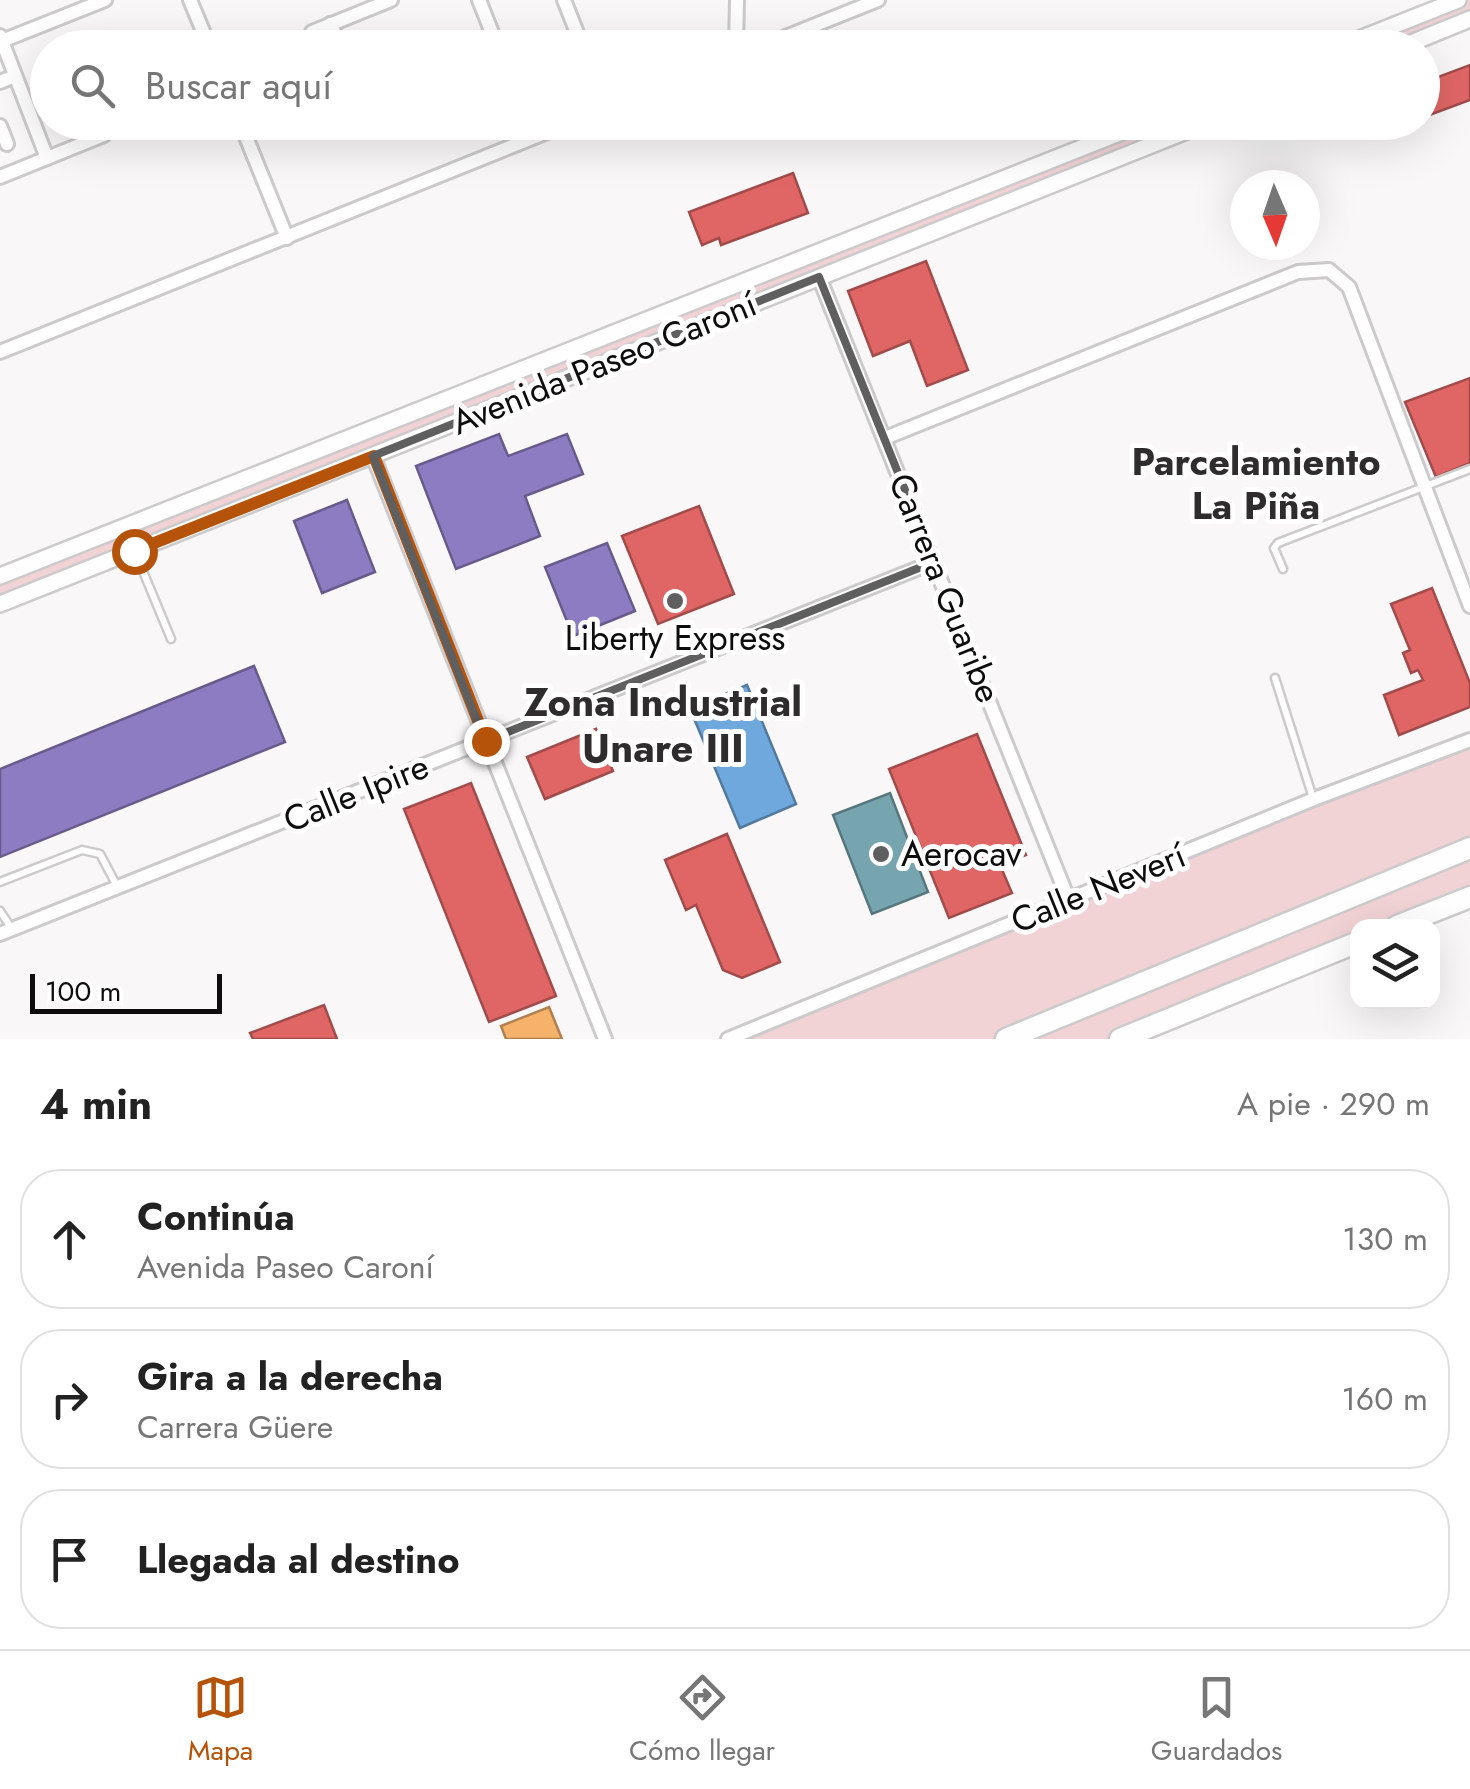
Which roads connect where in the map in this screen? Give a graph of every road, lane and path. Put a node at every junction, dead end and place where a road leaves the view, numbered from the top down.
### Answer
1 (105, 0) edge
2 (190, 0) edge
3 (391, 0) edge
4 (480, 0) edge
5 (738, 0) edge
6 (1458, 0) edge
7 (568, 1) edge
8 (870, 2) edge
9 (362, 5) edge
10 (1470, 19) edge
11 (330, 24) junction
12 (202, 30) edge
13 (316, 30) edge
14 (333, 30) edge
15 (491, 30) edge
16 (577, 30) edge
17 (737, 30) edge
18 (802, 30) edge
19 (1382, 30) edge
20 (1440, 31) edge
21 (1, 38) edge
22 (15, 76) junction
23 (0, 82) edge
24 (30, 114) edge
25 (0, 126) edge
26 (40, 140) edge
27 (94, 140) edge
28 (247, 140) edge
29 (528, 140) edge
30 (1102, 140) edge
31 (1163, 140) edge
32 (7, 144) dead end
33 (47, 158) junction
34 (0, 177) edge
35 (287, 238) junction
36 (819, 276) junction
37 (0, 352) edge
38 (885, 438) junction
39 (374, 456) junction
40 (1470, 470) edge
41 (1422, 485) junction
42 (134, 551) junction
43 (934, 562) junction
44 (1283, 570) dead end
45 (0, 576) edge
46 (0, 604) edge
47 (1470, 606) edge
48 (171, 640) dead end
49 (1274, 678) dead end
50 (1470, 740) edge
51 (486, 741) junction
52 (1314, 800) junction
53 (1470, 848) edge
54 (0, 882) edge
55 (118, 887) junction
56 (1470, 897) edge
57 (1069, 900) junction
58 (0, 911) edge
59 (1415, 919) edge
60 (6, 932) edge
61 (1350, 945) edge
62 (605, 1039) edge
63 (728, 1039) edge
64 (1006, 1039) edge
65 (1120, 1039) edge

1 - 21 street
2 - 12 street
3 - 9 street
4 - 15 street
5 - 17 street
6 - 19 street
7 - 16 street
8 - 18 street
9 - 11 street
10 - 20 street
11 - 13 street
11 - 14 street
21 - 22 street
22 - 23 street
22 - 24 street
25 - 32 street
26 - 33 street
27 - 33 street
28 - 35 street
29 - 35 street
30 - 45 street, Avenida Paseo Caroní
31 - 36 street, Avenida Paseo Caroní
33 - 34 street
35 - 37 street
36 - 38 street, Carrera Guaribe
36 - 39 street, Avenida Paseo Caroní
38 - 41 street
38 - 43 street, Carrera Guaribe
39 - 42 street, Avenida Paseo Caroní
39 - 51 street
40 - 41 lane
41 - 44 lane
41 - 47 street
42 - 46 street, Avenida Paseo Caroní
42 - 48 lane
43 - 51 street, Calle Ipire
43 - 57 street, Carrera Guaribe
49 - 52 lane
50 - 52 street, Calle Neverí
51 - 55 street, Calle Ipire
51 - 62 street
52 - 57 street, Calle Neverí
53 - 64 main road
54 - 55 lane
55 - 60 street, Calle Ipire
56 - 59 main road
57 - 63 street, Calle Neverí
58 - 60 lane
61 - 65 main road

